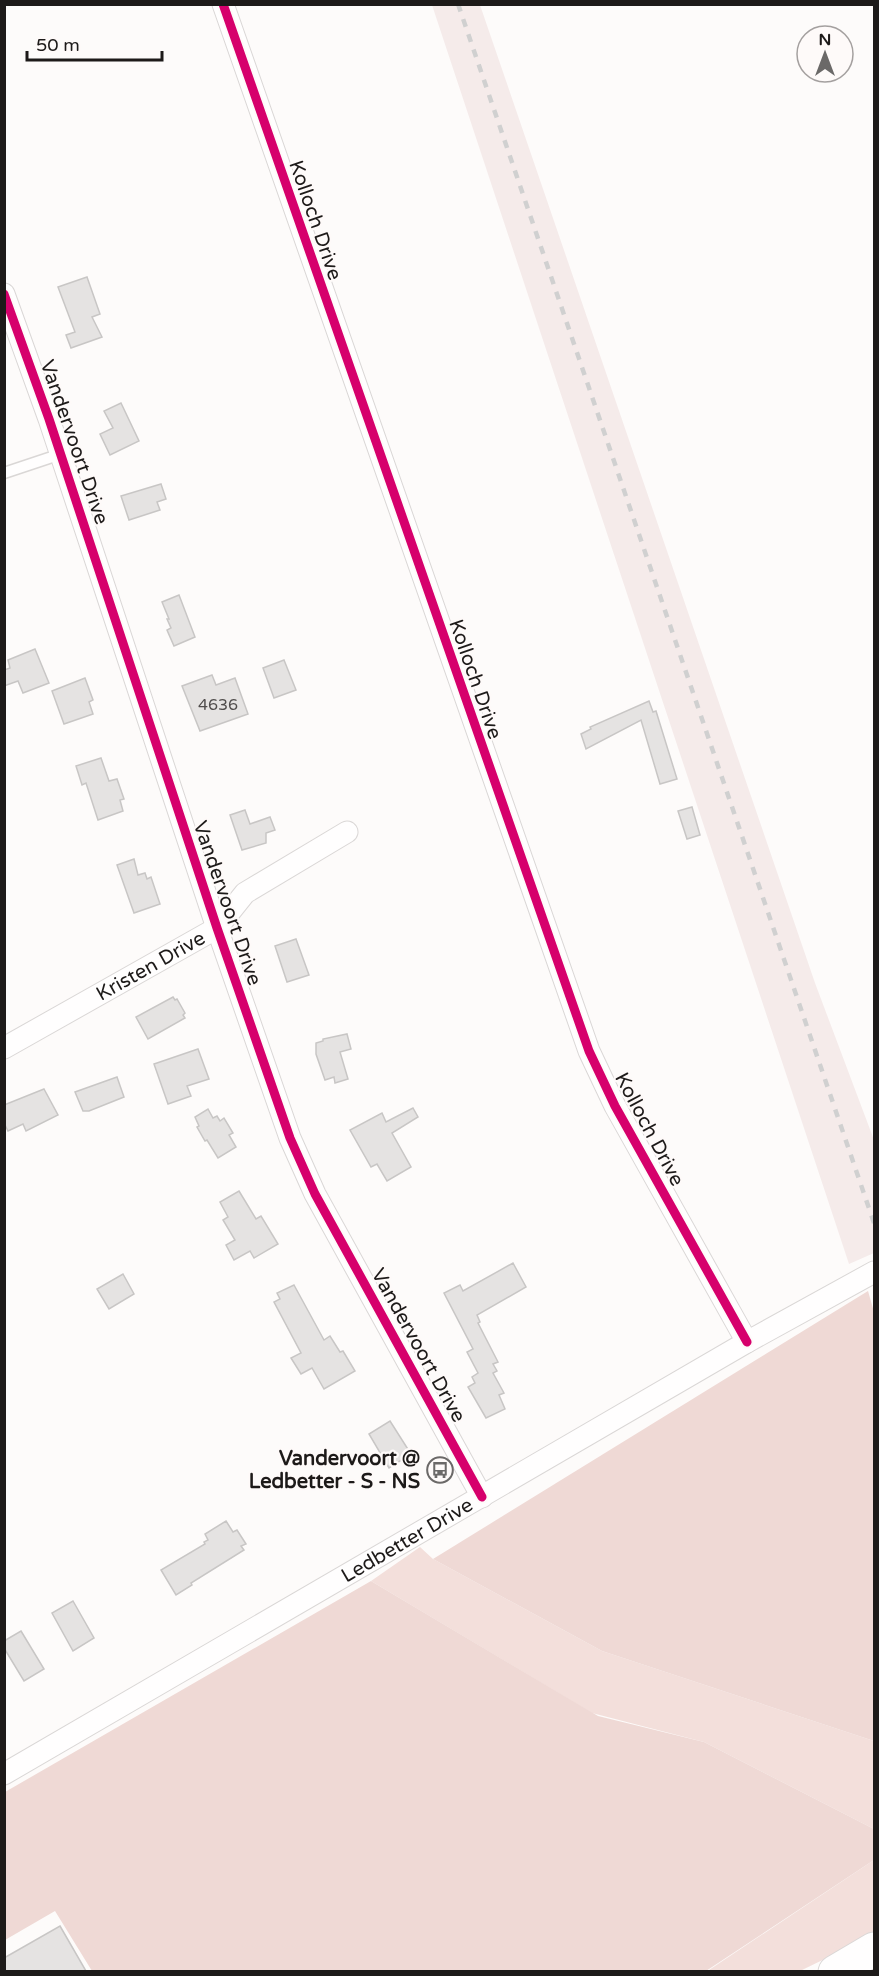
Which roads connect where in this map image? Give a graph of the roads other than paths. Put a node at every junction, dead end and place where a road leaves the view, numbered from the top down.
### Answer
1 (223, 4) edge
2 (6, 305) edge
3 (61, 454) junction
4 (4, 473) edge
5 (346, 832) dead end
6 (217, 928) junction
7 (4, 1048) edge
8 (874, 1272) edge
9 (747, 1342) junction
10 (482, 1497) junction
11 (4, 1774) edge
12 (874, 1949) edge
13 (835, 1971) edge

1 - 9 street, Kolloch Drive
2 - 3 street, Vandervoort Drive
3 - 4 lane
3 - 6 street, Vandervoort Drive
5 - 6 street, Kristen Drive
6 - 7 street, Kristen Drive
6 - 10 street, Vandervoort Drive
8 - 9 street, Ledbetter Drive
9 - 10 street, Ledbetter Drive
10 - 11 street, Ledbetter Drive
12 - 13 highway

